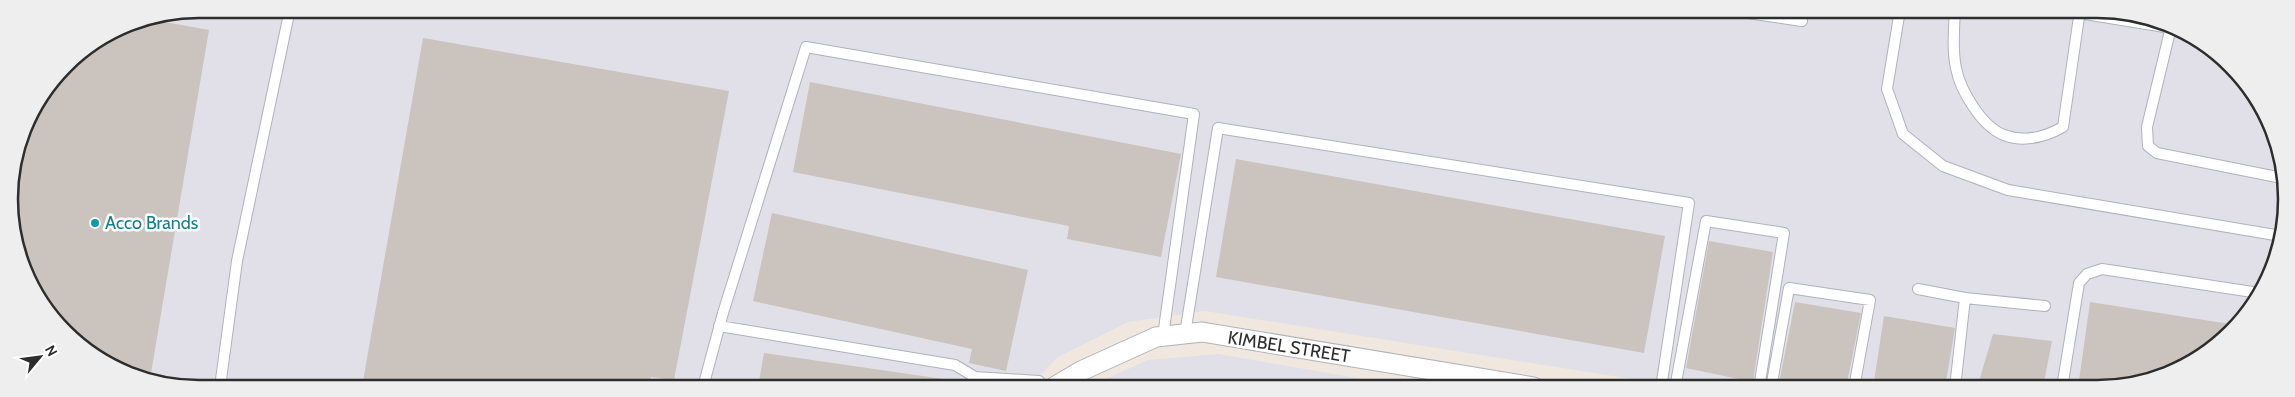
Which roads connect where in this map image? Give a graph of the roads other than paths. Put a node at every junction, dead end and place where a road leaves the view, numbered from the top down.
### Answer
1 (288, 18) edge
2 (1782, 18) edge
3 (1899, 18) edge
4 (1955, 18) edge
5 (2076, 18) edge
6 (1802, 21) dead end
7 (2172, 34) edge
8 (2276, 177) edge
9 (2274, 235) edge
10 (1918, 289) dead end
11 (2251, 292) edge
12 (1965, 298) junction
13 (2045, 306) dead end
14 (719, 326) junction
15 (1185, 334) junction
16 (1163, 336) junction
17 (221, 380) edge
18 (705, 380) edge
19 (971, 380) edge
20 (1057, 380) edge
21 (1487, 380) edge
22 (1662, 380) edge
23 (1676, 380) edge
24 (1760, 380) edge
25 (1772, 380) edge
26 (1855, 380) edge
27 (1956, 380) edge
28 (2063, 380) edge

1 - 17 lane
2 - 6 lane
3 - 9 lane
4 - 5 lane
7 - 8 lane
10 - 12 lane
11 - 28 lane
12 - 13 lane
12 - 27 lane
14 - 16 lane
14 - 18 lane
14 - 19 lane
15 - 16 street, KIMBEL STREET
15 - 21 street, KIMBEL STREET
15 - 22 lane
16 - 20 street, KIMBEL STREET
23 - 24 lane
25 - 26 lane

